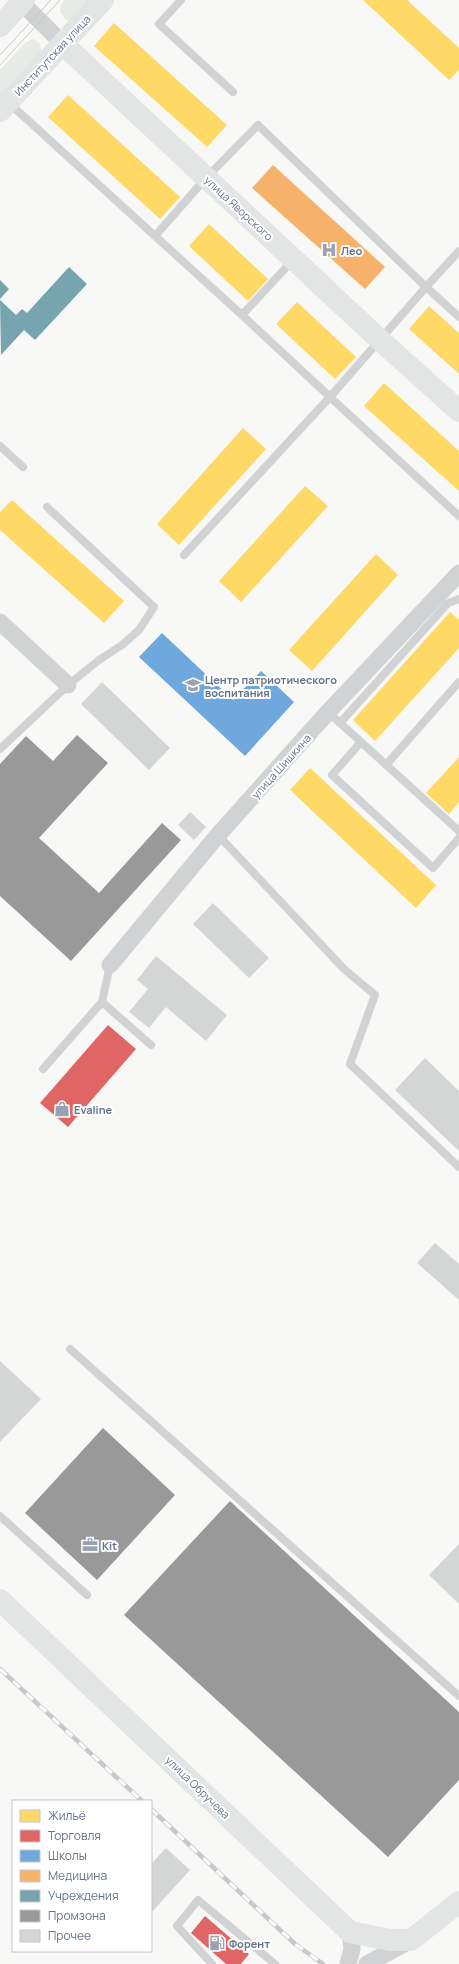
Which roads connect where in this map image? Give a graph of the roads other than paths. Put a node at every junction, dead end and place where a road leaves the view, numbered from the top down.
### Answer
1 (103, 0) edge
2 (181, 0) edge
3 (23, 2) edge
4 (0, 26) edge
5 (63, 44) junction
6 (233, 92) dead end
7 (4, 106) edge
8 (206, 178) junction
9 (155, 236) junction
10 (459, 251) edge
11 (294, 260) junction
12 (426, 287) junction
13 (242, 315) junction
14 (459, 317) edge
15 (380, 340) junction
16 (330, 397) junction
17 (459, 411) edge
18 (0, 446) edge
19 (23, 468) dead end
20 (47, 507) dead end
21 (459, 516) edge
22 (184, 555) dead end
23 (459, 573) edge
24 (459, 599) edge
25 (0, 622) edge
26 (459, 682) edge
27 (68, 685) junction
28 (334, 718) junction
29 (361, 742) junction
30 (0, 749) edge
31 (386, 764) junction
32 (459, 831) edge
33 (218, 835) junction
34 (459, 838) edge
35 (110, 965) joint
36 (102, 1002) junction
37 (151, 1045) dead end
38 (43, 1069) dead end
39 (459, 1167) edge
40 (70, 1349) dead end
41 (0, 1516) edge
42 (87, 1595) dead end
43 (0, 1600) edge
44 (459, 1696) edge
45 (459, 1902) edge
46 (350, 1932) junction
47 (411, 1940) junction
48 (212, 1964) edge
49 (275, 1964) edge
50 (348, 1964) edge
51 (367, 1964) edge

1 - 5 main road, Институтская улица
2 - 6 lane
3 - 4 main road
3 - 5 street, улица Яворского
5 - 7 main road, Институтская улица
5 - 8 main road, улица Яворского
7 - 9 lane
8 - 9 lane
8 - 11 main road, улица Яворского
8 - 12 lane
9 - 13 lane
10 - 12 lane
11 - 13 lane
11 - 15 main road, улица Яворского
12 - 14 lane
12 - 15 lane
13 - 16 lane
15 - 16 lane
15 - 17 main road, улица Яворского
16 - 21 lane
16 - 22 lane
18 - 19 lane
20 - 27 lane
23 - 28 street, улица Шишкина
24 - 28 lane
25 - 27 street
26 - 31 lane
27 - 30 lane
28 - 29 lane
28 - 33 street, улица Шишкина
29 - 31 lane
29 - 34 lane
31 - 32 lane
33 - 35 street, улица Шишкина
33 - 39 lane
35 - 36 lane
36 - 37 lane
36 - 38 lane
40 - 44 lane
41 - 42 lane
43 - 46 main road, улица Обручева
45 - 47 main road
46 - 47 main road
46 - 50 street
47 - 51 street
48 - 49 lane

